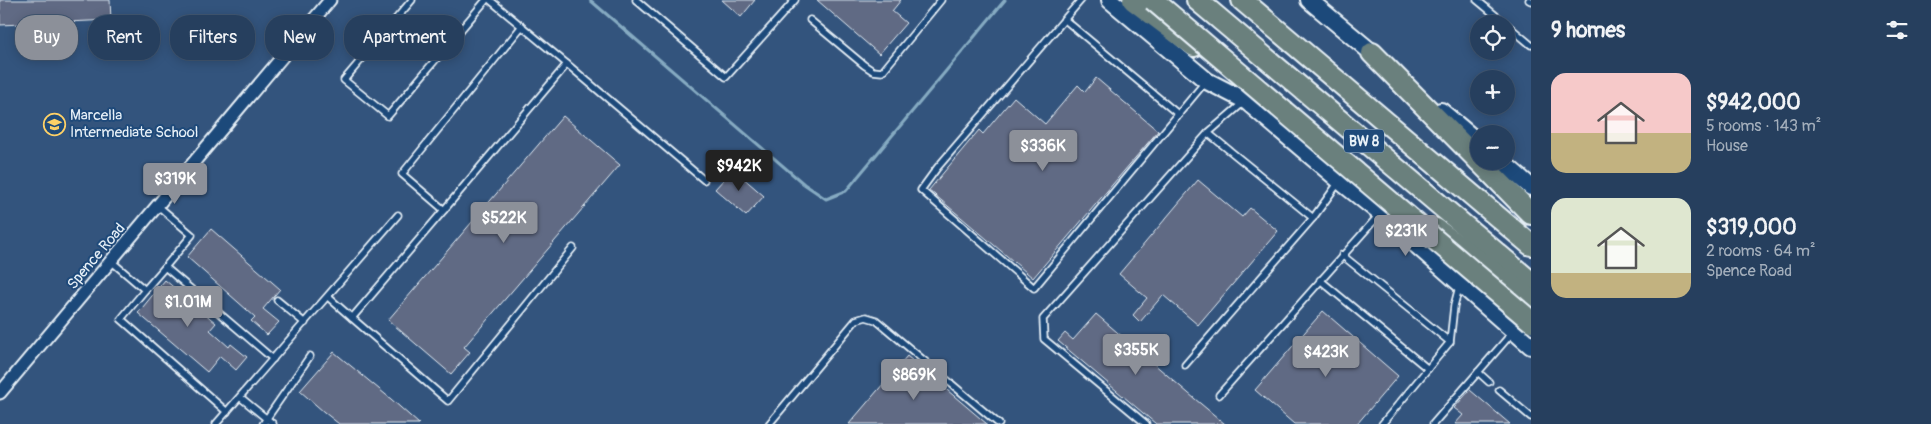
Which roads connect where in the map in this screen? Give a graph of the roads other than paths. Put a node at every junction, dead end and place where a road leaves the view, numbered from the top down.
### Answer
1 (330, 0) edge
2 (412, 0) edge
3 (486, 0) edge
4 (490, 0) edge
5 (636, 0) edge
6 (796, 0) edge
7 (941, 0) edge
8 (1081, 0) edge
9 (1110, 0) edge
10 (1133, 0) edge
11 (1153, 0) edge
12 (1197, 0) edge
13 (1242, 0) edge
14 (1309, 0) edge
15 (1477, 0) edge
16 (1495, 15) edge
17 (1064, 19) junction
18 (810, 20) dead end
19 (522, 26) junction
20 (1515, 32) edge
21 (1531, 45) edge
22 (1372, 53) junction
23 (566, 64) junction
24 (1207, 81) junction
25 (1246, 100) junction
26 (1180, 114) junction
27 (1208, 133) junction
28 (1470, 135) edge
29 (1470, 152) edge
30 (1488, 170) edge
31 (1511, 170) edge
32 (704, 180) dead end
33 (1340, 181) junction
34 (1531, 187) edge
35 (157, 206) junction
36 (444, 210) junction
37 (1380, 213) junction
38 (1531, 214) edge
39 (398, 215) dead end
40 (1313, 218) junction
41 (1531, 245) edge
42 (573, 248) dead end
43 (1342, 255) junction
44 (111, 261) junction
45 (165, 267) junction
46 (1320, 280) junction
47 (1531, 282) edge
48 (1459, 283) junction
49 (144, 290) junction
50 (328, 297) junction
51 (277, 300) dead end
52 (1531, 300) edge
53 (352, 318) junction
54 (305, 323) junction
55 (1522, 326) edge
56 (1450, 342) junction
57 (1531, 346) edge
58 (310, 356) dead end
59 (273, 359) junction
60 (1185, 366) dead end
61 (1428, 368) junction
62 (1478, 372) junction
63 (1490, 382) dead end
64 (1499, 390) dead end
65 (0, 393) edge
66 (1219, 395) dead end
67 (240, 396) junction
68 (227, 412) junction
69 (1531, 417) edge
70 (265, 422) edge
71 (216, 424) edge
72 (273, 424) edge
73 (769, 424) edge
74 (999, 424) edge
75 (1146, 424) edge
76 (1382, 424) edge
77 (1433, 424) edge

1 - 35 street, Spence Road
2 - 3 lane
4 - 19 lane
5 - 6 lane
7 - 18 lane
8 - 17 lane
9 - 24 main road
10 - 52 highway
11 - 55 highway, bridge
12 - 47 highway, BW 8
13 - 41 highway, BW 8
14 - 22 main road
15 - 16 lane
17 - 26 lane
17 - 26 lane
19 - 23 lane
19 - 36 lane
20 - 21 lane
22 - 28 main road
22 - 29 highway
23 - 32 lane
23 - 36 lane
24 - 25 main road
24 - 26 lane
25 - 27 lane
25 - 33 main road
27 - 40 lane
27 - 75 lane
30 - 38 highway
31 - 34 main road
33 - 37 main road
33 - 40 lane
35 - 44 street, Spence Road
35 - 45 lane
36 - 53 lane
37 - 43 lane
37 - 48 main road
39 - 50 lane
40 - 60 lane
42 - 53 lane
43 - 46 lane
43 - 56 lane
44 - 49 lane
44 - 65 street, Spence Road
45 - 49 lane
45 - 59 lane
46 - 61 lane
46 - 66 lane
48 - 55 main road
48 - 56 lane
49 - 68 lane
50 - 53 lane
50 - 54 lane
51 - 54 lane
54 - 59 lane
55 - 57 main road
55 - 62 lane
56 - 61 lane
58 - 70 lane
59 - 67 lane
61 - 76 lane
62 - 63 lane
62 - 77 lane
64 - 69 lane
67 - 68 lane
67 - 70 lane
68 - 71 lane
70 - 72 lane
73 - 74 lane

